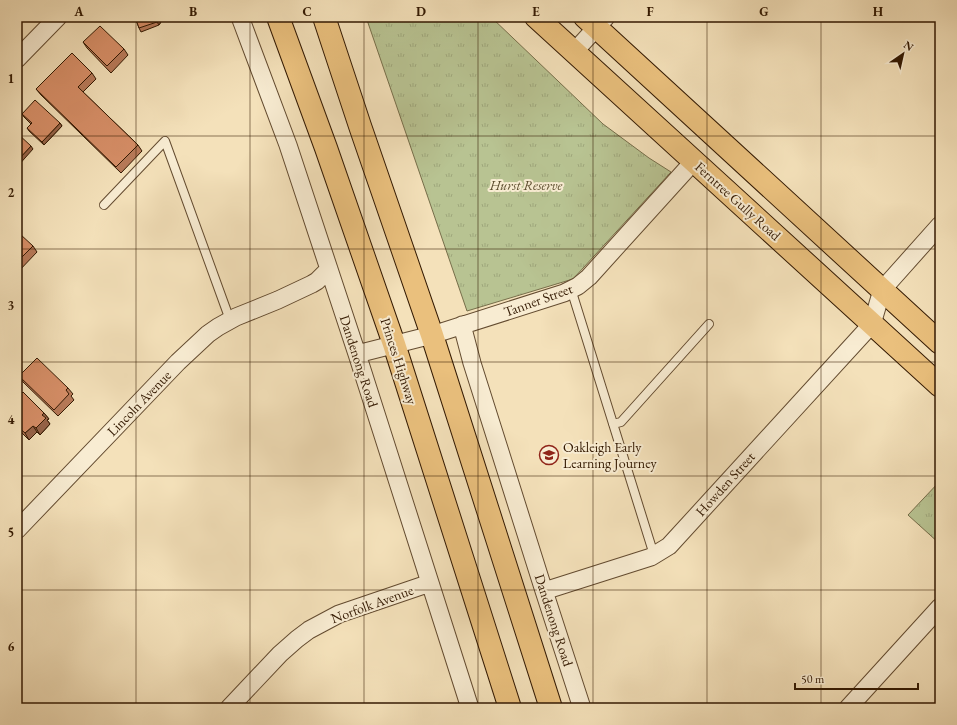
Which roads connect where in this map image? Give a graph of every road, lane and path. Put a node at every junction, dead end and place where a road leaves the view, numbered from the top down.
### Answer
1 (58, 17) edge
2 (240, 17) edge
3 (278, 17) edge
4 (324, 17) edge
5 (536, 17) edge
6 (596, 20) edge
7 (574, 52) junction
8 (17, 59) edge
9 (694, 162) junction
10 (104, 205) dead end
11 (940, 225) edge
12 (329, 269) junction
13 (571, 289) junction
14 (882, 290) junction
15 (337, 294) junction
16 (278, 300) junction
17 (230, 320) junction
18 (709, 324) dead end
19 (872, 324) junction
20 (462, 325) junction
21 (432, 334) junction
22 (940, 343) edge
23 (394, 344) junction
24 (357, 354) junction
25 (940, 386) edge
26 (613, 424) junction
27 (17, 530) edge
28 (654, 555) junction
29 (430, 583) junction
30 (544, 591) junction
31 (940, 608) edge
32 (228, 708) edge
33 (470, 708) edge
34 (510, 708) edge
35 (551, 708) edge
36 (582, 708) edge
37 (848, 708) edge

1 - 8 street
2 - 12 street, Dandenong Road
3 - 23 main road, Princes Highway
4 - 21 main road
5 - 7 main road, Ferntree Gully Road
6 - 7 street
6 - 14 main road
7 - 9 main road, Ferntree Gully Road
9 - 13 street, Tanner Street
9 - 19 main road, Ferntree Gully Road
10 - 17 lane
11 - 14 street
12 - 15 street, Dandenong Road
12 - 16 street, Lincoln Avenue
13 - 20 street, Tanner Street
13 - 26 lane
14 - 19 street
14 - 22 main road
15 - 16 street, Lincoln Avenue
15 - 24 street, Dandenong Road
16 - 17 street, Lincoln Avenue
17 - 27 street, Lincoln Avenue
18 - 26 lane
19 - 25 main road, Ferntree Gully Road
19 - 28 street, Howden Street
20 - 21 street, Tanner Street
20 - 30 street, Dandenong Road
21 - 23 street, Tanner Street
21 - 35 main road
23 - 24 street, Tanner Street
23 - 34 main road, Princes Highway
24 - 29 street, Dandenong Road
26 - 28 lane
28 - 30 street, Howden Street
29 - 32 street, Norfolk Avenue
29 - 33 street, Dandenong Road
30 - 36 street, Dandenong Road
31 - 37 street

